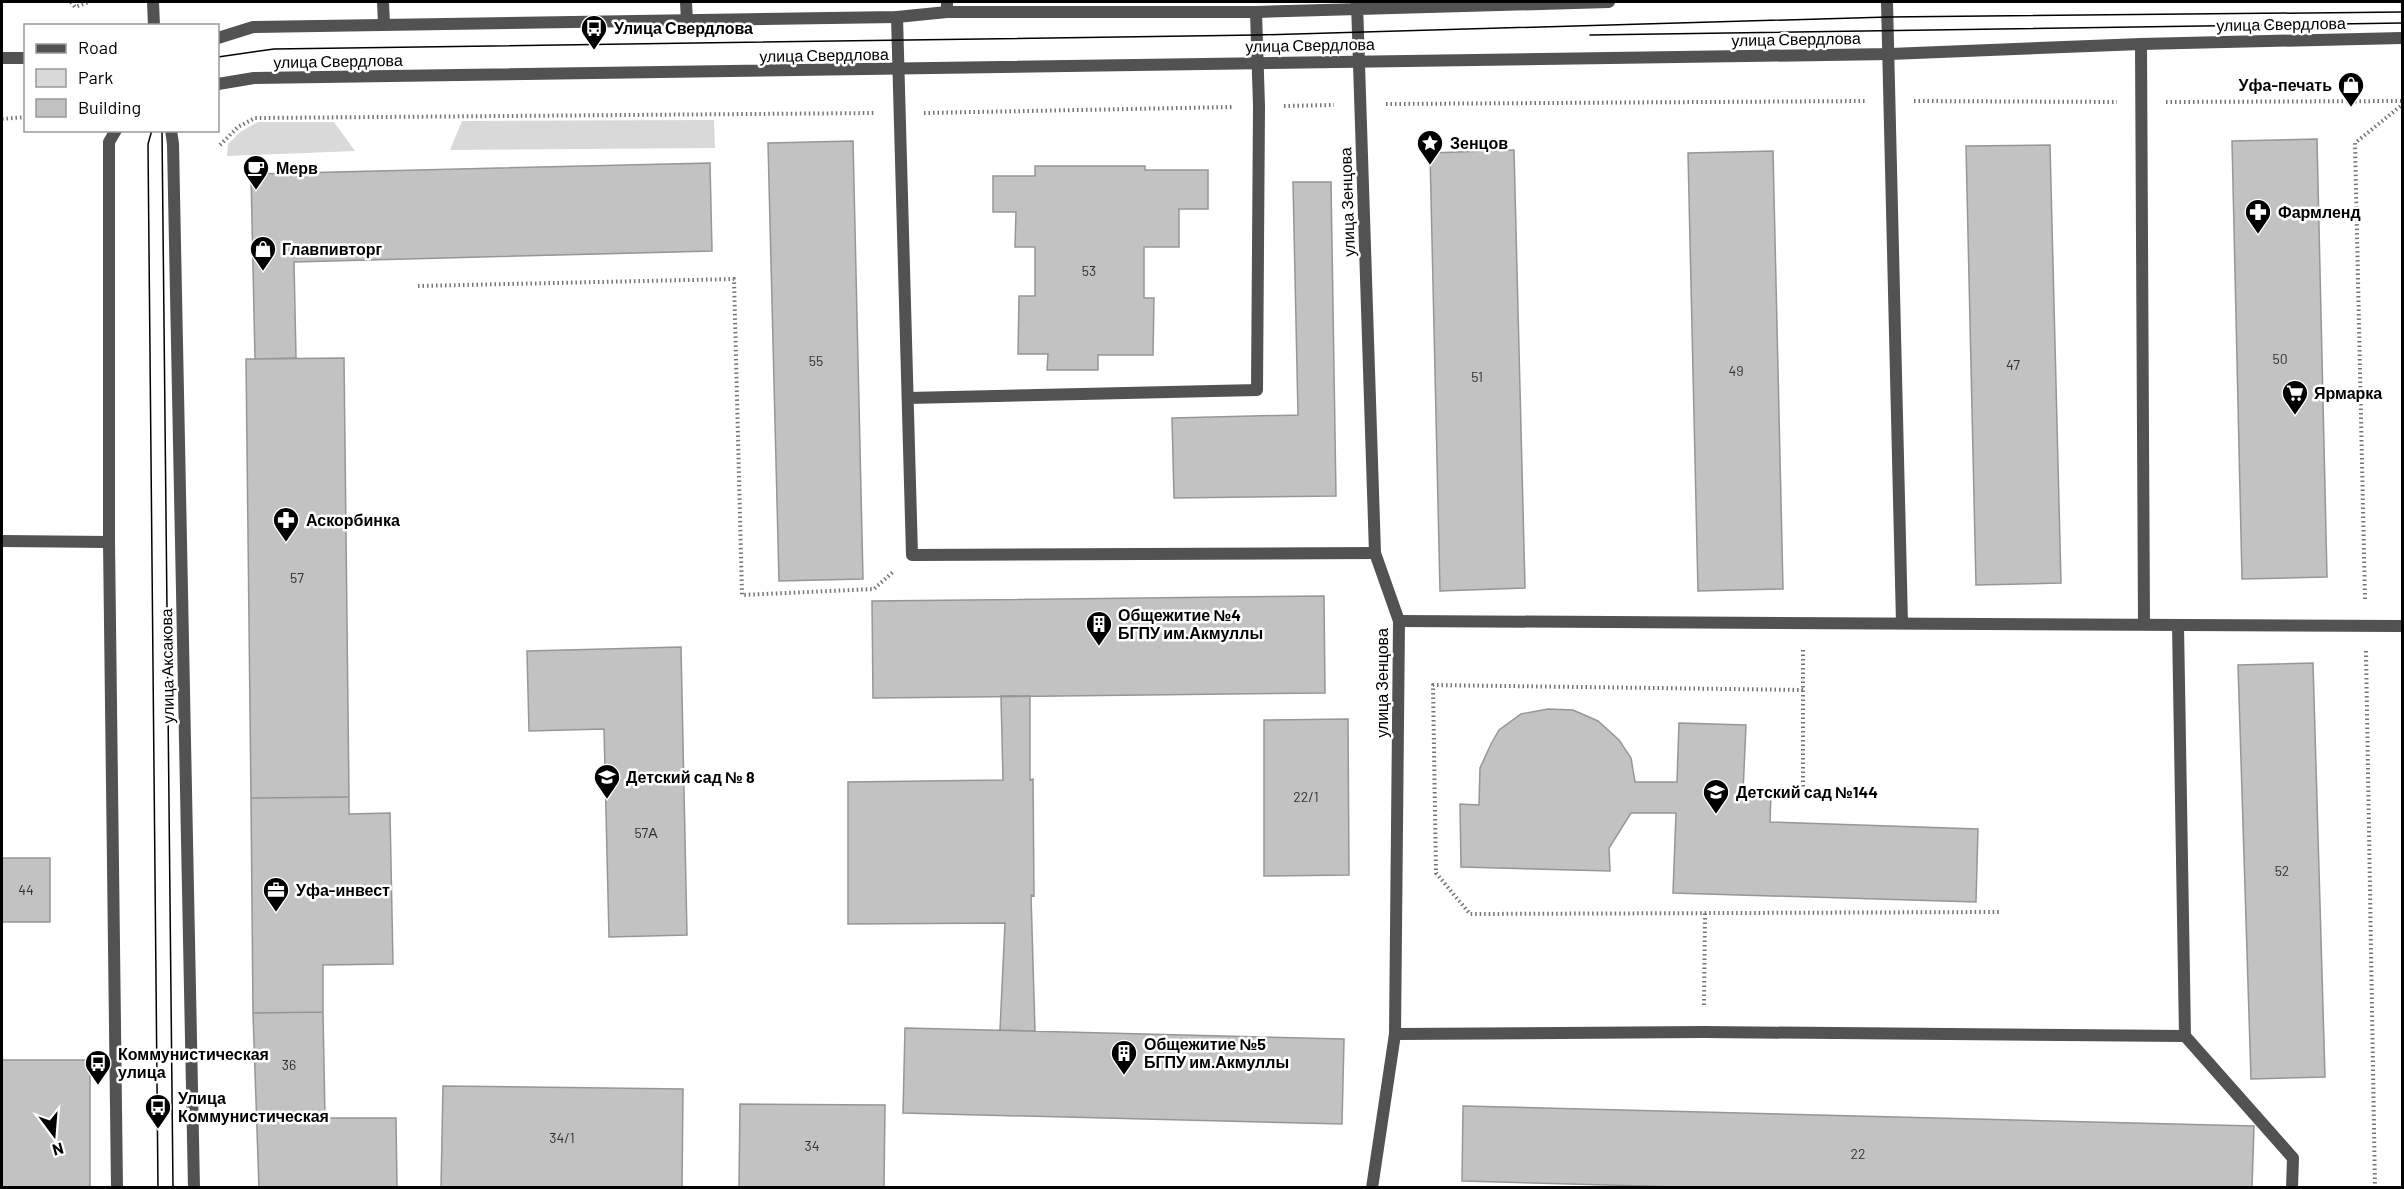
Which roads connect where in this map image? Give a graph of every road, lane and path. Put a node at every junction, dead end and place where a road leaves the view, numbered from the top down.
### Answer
1 (71, 2) edge
2 (89, 2) edge
3 (153, 2) edge
4 (383, 2) edge
5 (686, 2) edge
6 (1609, 2) edge
7 (1887, 2) edge
8 (1357, 5) edge
9 (947, 7) edge
10 (1256, 12) junction
11 (897, 17) junction
12 (687, 22) junction
13 (153, 24) edge
14 (384, 24) junction
15 (219, 38) edge
16 (2403, 38) edge
17 (2141, 44) junction
18 (1890, 54) junction
19 (2, 58) edge
20 (24, 58) edge
21 (1359, 61) junction
22 (1257, 63) junction
23 (899, 70) junction
24 (219, 84) edge
25 (1891, 101) junction
26 (2403, 101) edge
27 (2140, 102) junction
28 (1360, 105) junction
29 (1258, 106) junction
30 (900, 113) junction
31 (24, 117) edge
32 (2, 118) edge
33 (115, 132) edge
34 (171, 132) edge
35 (178, 132) edge
36 (173, 144) junction
37 (220, 145) dead end
38 (418, 286) dead end
39 (908, 398) junction
40 (2, 541) edge
41 (109, 542) junction
42 (1375, 553) junction
43 (912, 555) junction
44 (1399, 621) junction
45 (1803, 622) junction
46 (1902, 623) junction
47 (2144, 624) junction
48 (2178, 625) junction
49 (2403, 626) edge
50 (1803, 690) junction
51 (1803, 787) dead end
52 (1999, 912) dead end
53 (1706, 913) junction
54 (1704, 1032) junction
55 (1395, 1034) junction
56 (2185, 1036) junction
57 (117, 1188) edge
58 (194, 1188) edge
59 (1372, 1188) edge
60 (2292, 1188) edge

1 - 2 path
3 - 13 street
4 - 14 street
5 - 12 street
6 - 8 street, улица Свердлова
7 - 18 street
8 - 10 street, улица Свердлова
8 - 21 street, улица Зенцова
9 - 10 street, улица Свердлова
9 - 11 street, улица Свердлова
10 - 22 street
11 - 12 street, улица Свердлова
11 - 23 street
12 - 14 street, улица Свердлова
14 - 15 street, улица Свердлова
16 - 17 street, улица Свердлова
17 - 18 street, улица Свердлова
17 - 27 street
18 - 21 street, улица Свердлова
18 - 25 street
19 - 20 street
21 - 22 street, улица Свердлова
21 - 28 street, улица Зенцова
22 - 23 street, улица Свердлова
22 - 29 street
23 - 24 street, улица Свердлова
23 - 30 street
25 - 27 path
25 - 28 path
25 - 46 street
26 - 27 path
27 - 47 street
28 - 29 path
28 - 42 street, улица Зенцова
29 - 30 path
29 - 39 street
30 - 37 path
30 - 39 street
31 - 32 path
33 - 41 street
34 - 36 street, улица Аксакова
35 - 36 street
36 - 58 street, улица Аксакова
38 - 43 path
39 - 43 street
40 - 41 street
41 - 57 street
42 - 43 street
42 - 44 street, улица Зенцова
44 - 45 street
44 - 55 street, улица Зенцова
45 - 46 street
45 - 50 path
46 - 47 street
47 - 48 street
48 - 49 street
48 - 56 street
50 - 51 path
50 - 53 path
52 - 53 path
53 - 54 path
54 - 55 street
54 - 56 street
55 - 59 street, улица Зенцова
56 - 60 street

